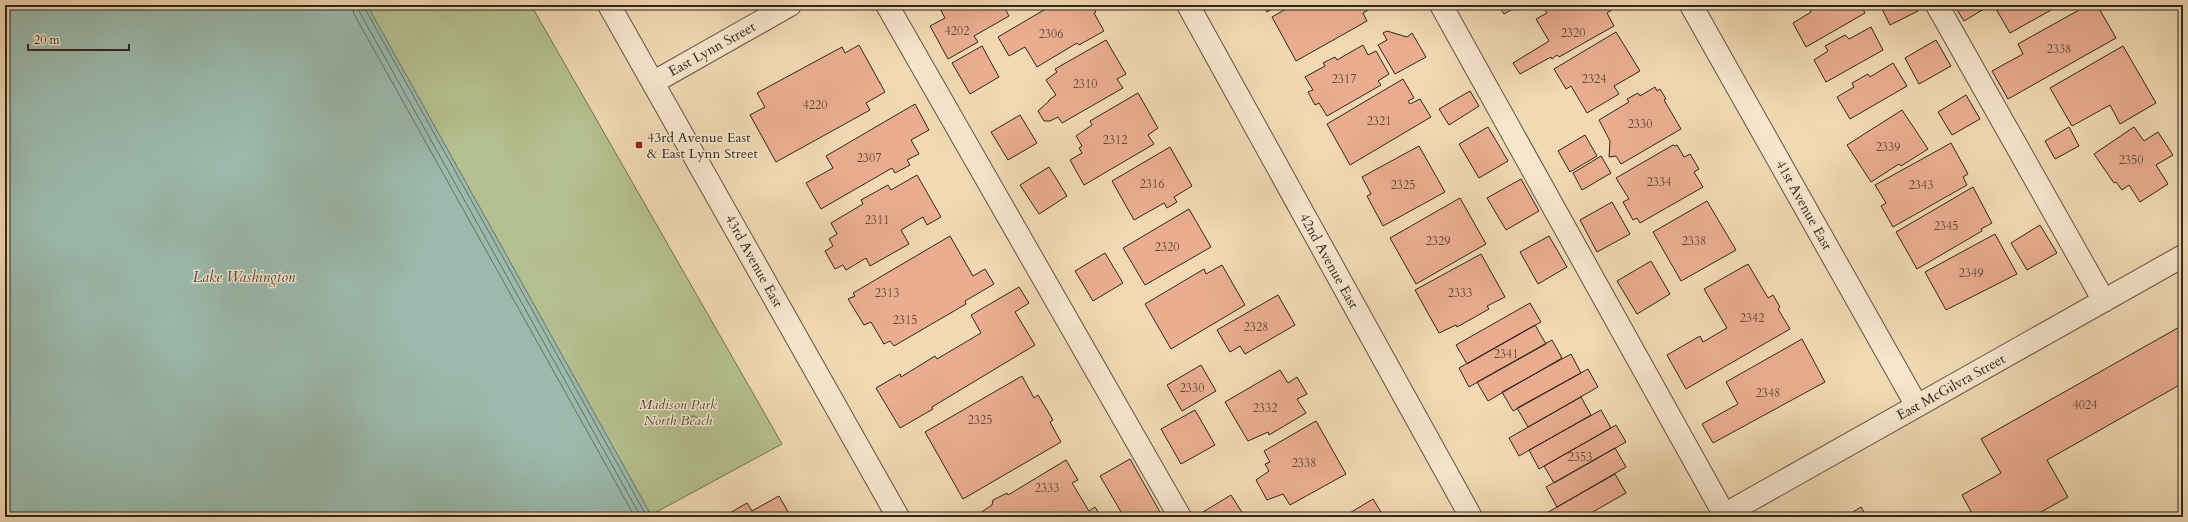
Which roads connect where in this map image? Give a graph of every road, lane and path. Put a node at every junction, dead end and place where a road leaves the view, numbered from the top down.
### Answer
1 (609, 5) edge
2 (790, 5) edge
3 (887, 5) edge
4 (1188, 5) edge
5 (1441, 5) edge
6 (1691, 5) edge
7 (1937, 5) edge
8 (654, 82) junction
9 (2183, 256) edge
10 (2104, 301) junction
11 (1917, 406) junction
12 (1722, 516) edge
13 (898, 517) edge
14 (1180, 517) edge
15 (1471, 517) edge

1 - 8 street, 43rd Avenue East
2 - 8 street, East Lynn Street
3 - 14 street
4 - 15 street, 42nd Avenue East
5 - 12 street
6 - 11 street, 41st Avenue East
7 - 10 street
8 - 13 street, 43rd Avenue East
9 - 10 street, East McGilvra Street
10 - 11 street, East McGilvra Street
11 - 12 street, East McGilvra Street

